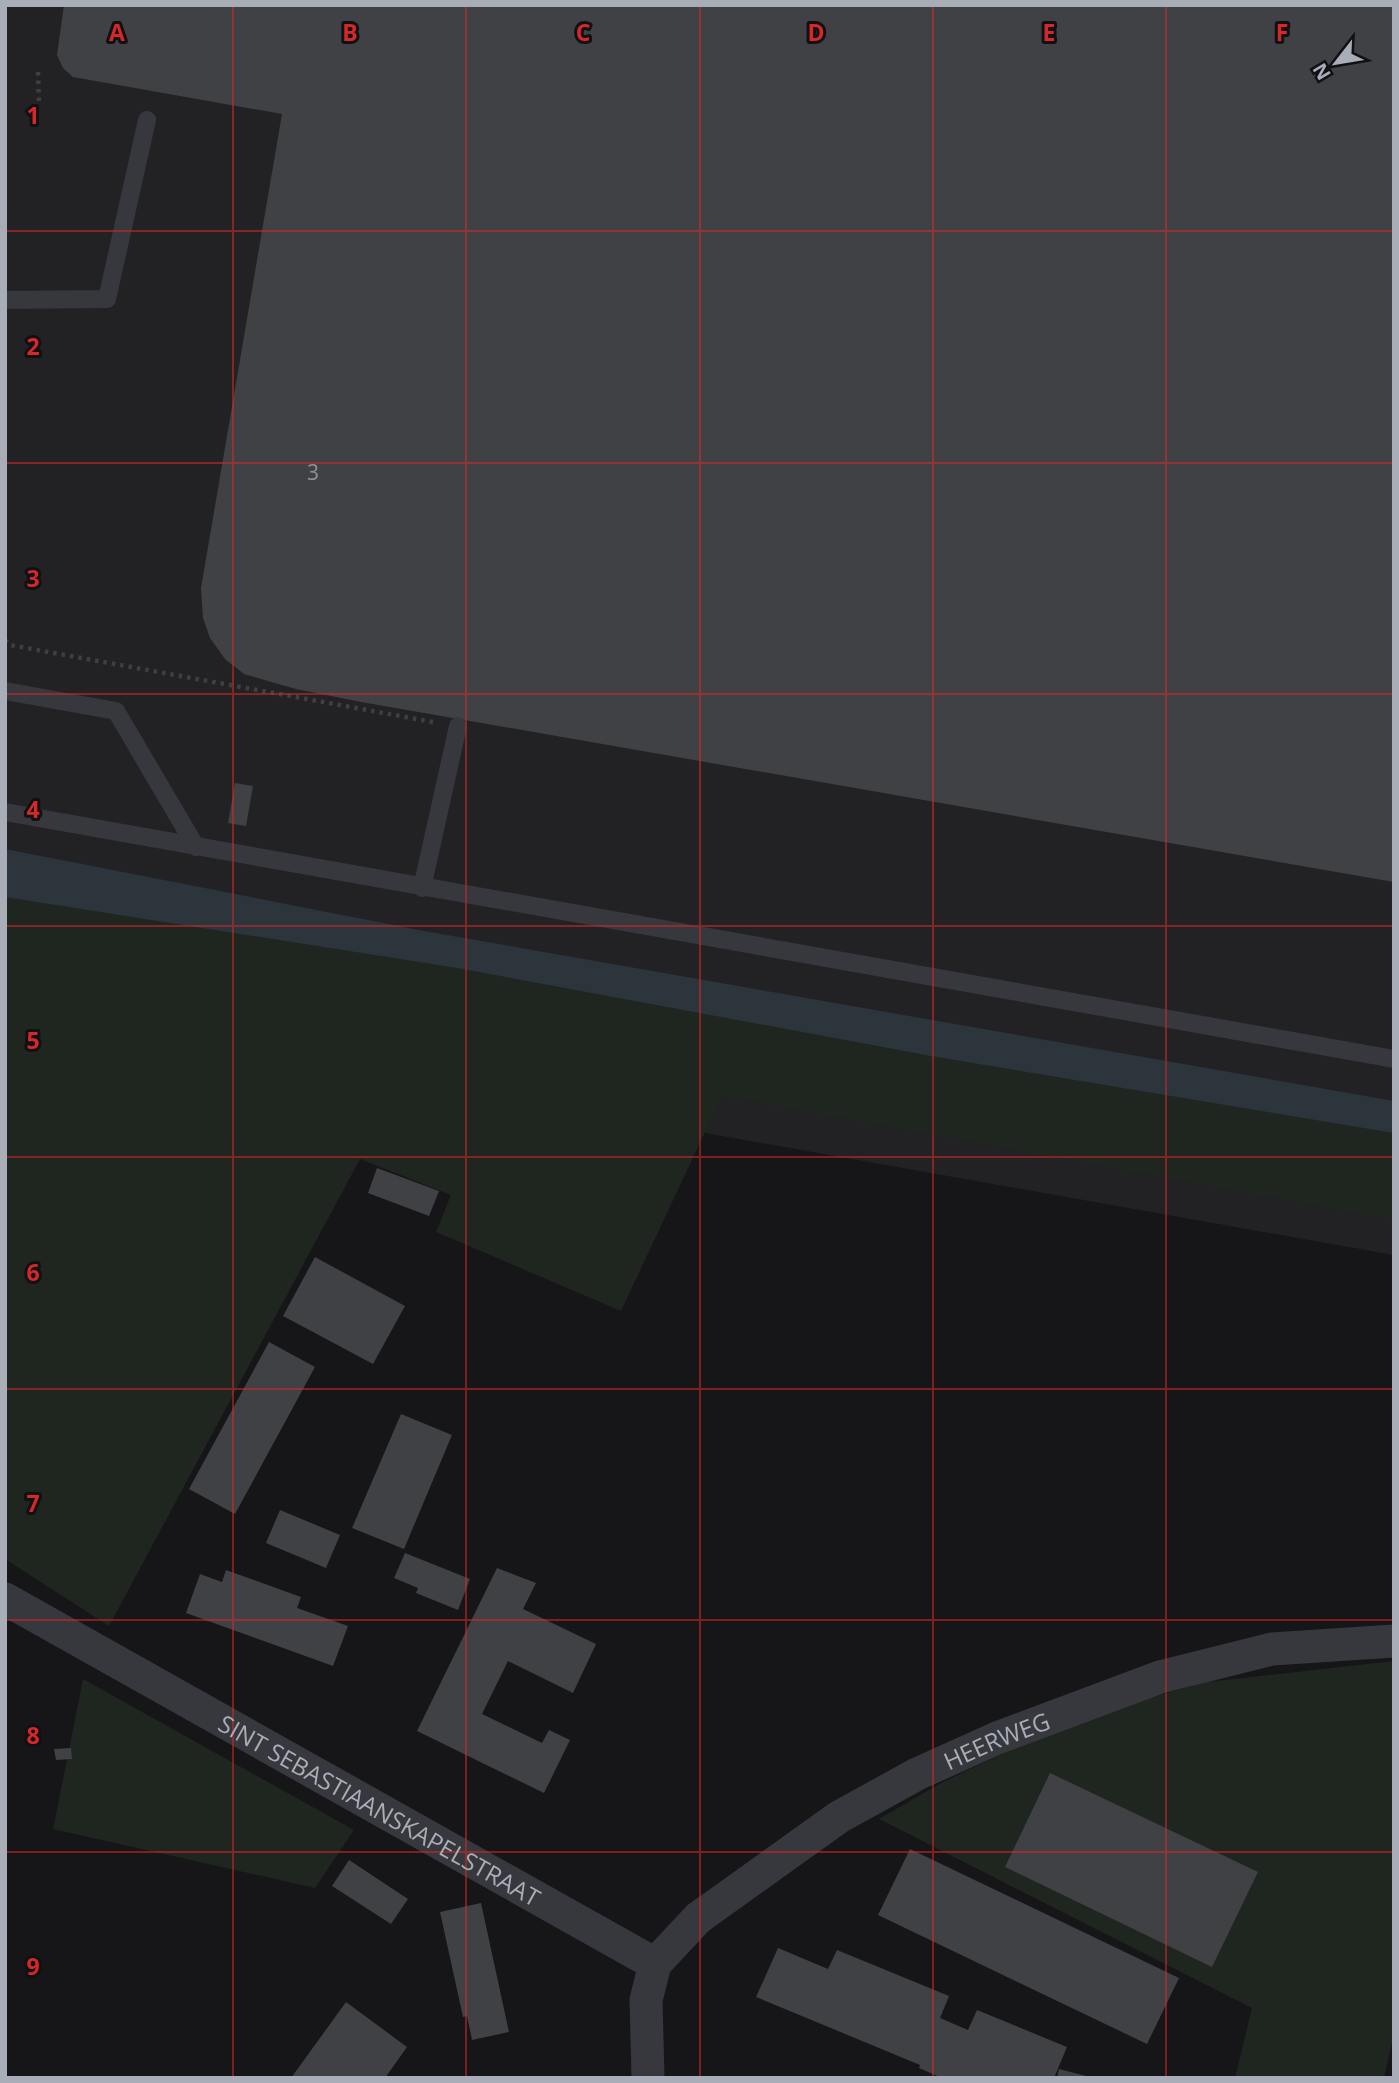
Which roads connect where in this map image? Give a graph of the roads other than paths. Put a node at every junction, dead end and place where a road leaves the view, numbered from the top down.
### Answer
1 (147, 120) dead end
2 (5, 300) edge
3 (5, 691) edge
4 (458, 726) road end
5 (5, 812) edge
6 (196, 847) junction
7 (422, 888) junction
8 (1394, 1059) edge
9 (5, 1599) edge
10 (1394, 1641) edge
11 (655, 1964) junction
12 (648, 2078) edge

1 - 2 lane
3 - 6 lane
4 - 7 lane
5 - 6 lane
6 - 7 lane
7 - 8 lane
9 - 11 street, SINT SEBASTIAANSKAPELSTRAAT
10 - 11 street, HEERWEG
11 - 12 street

